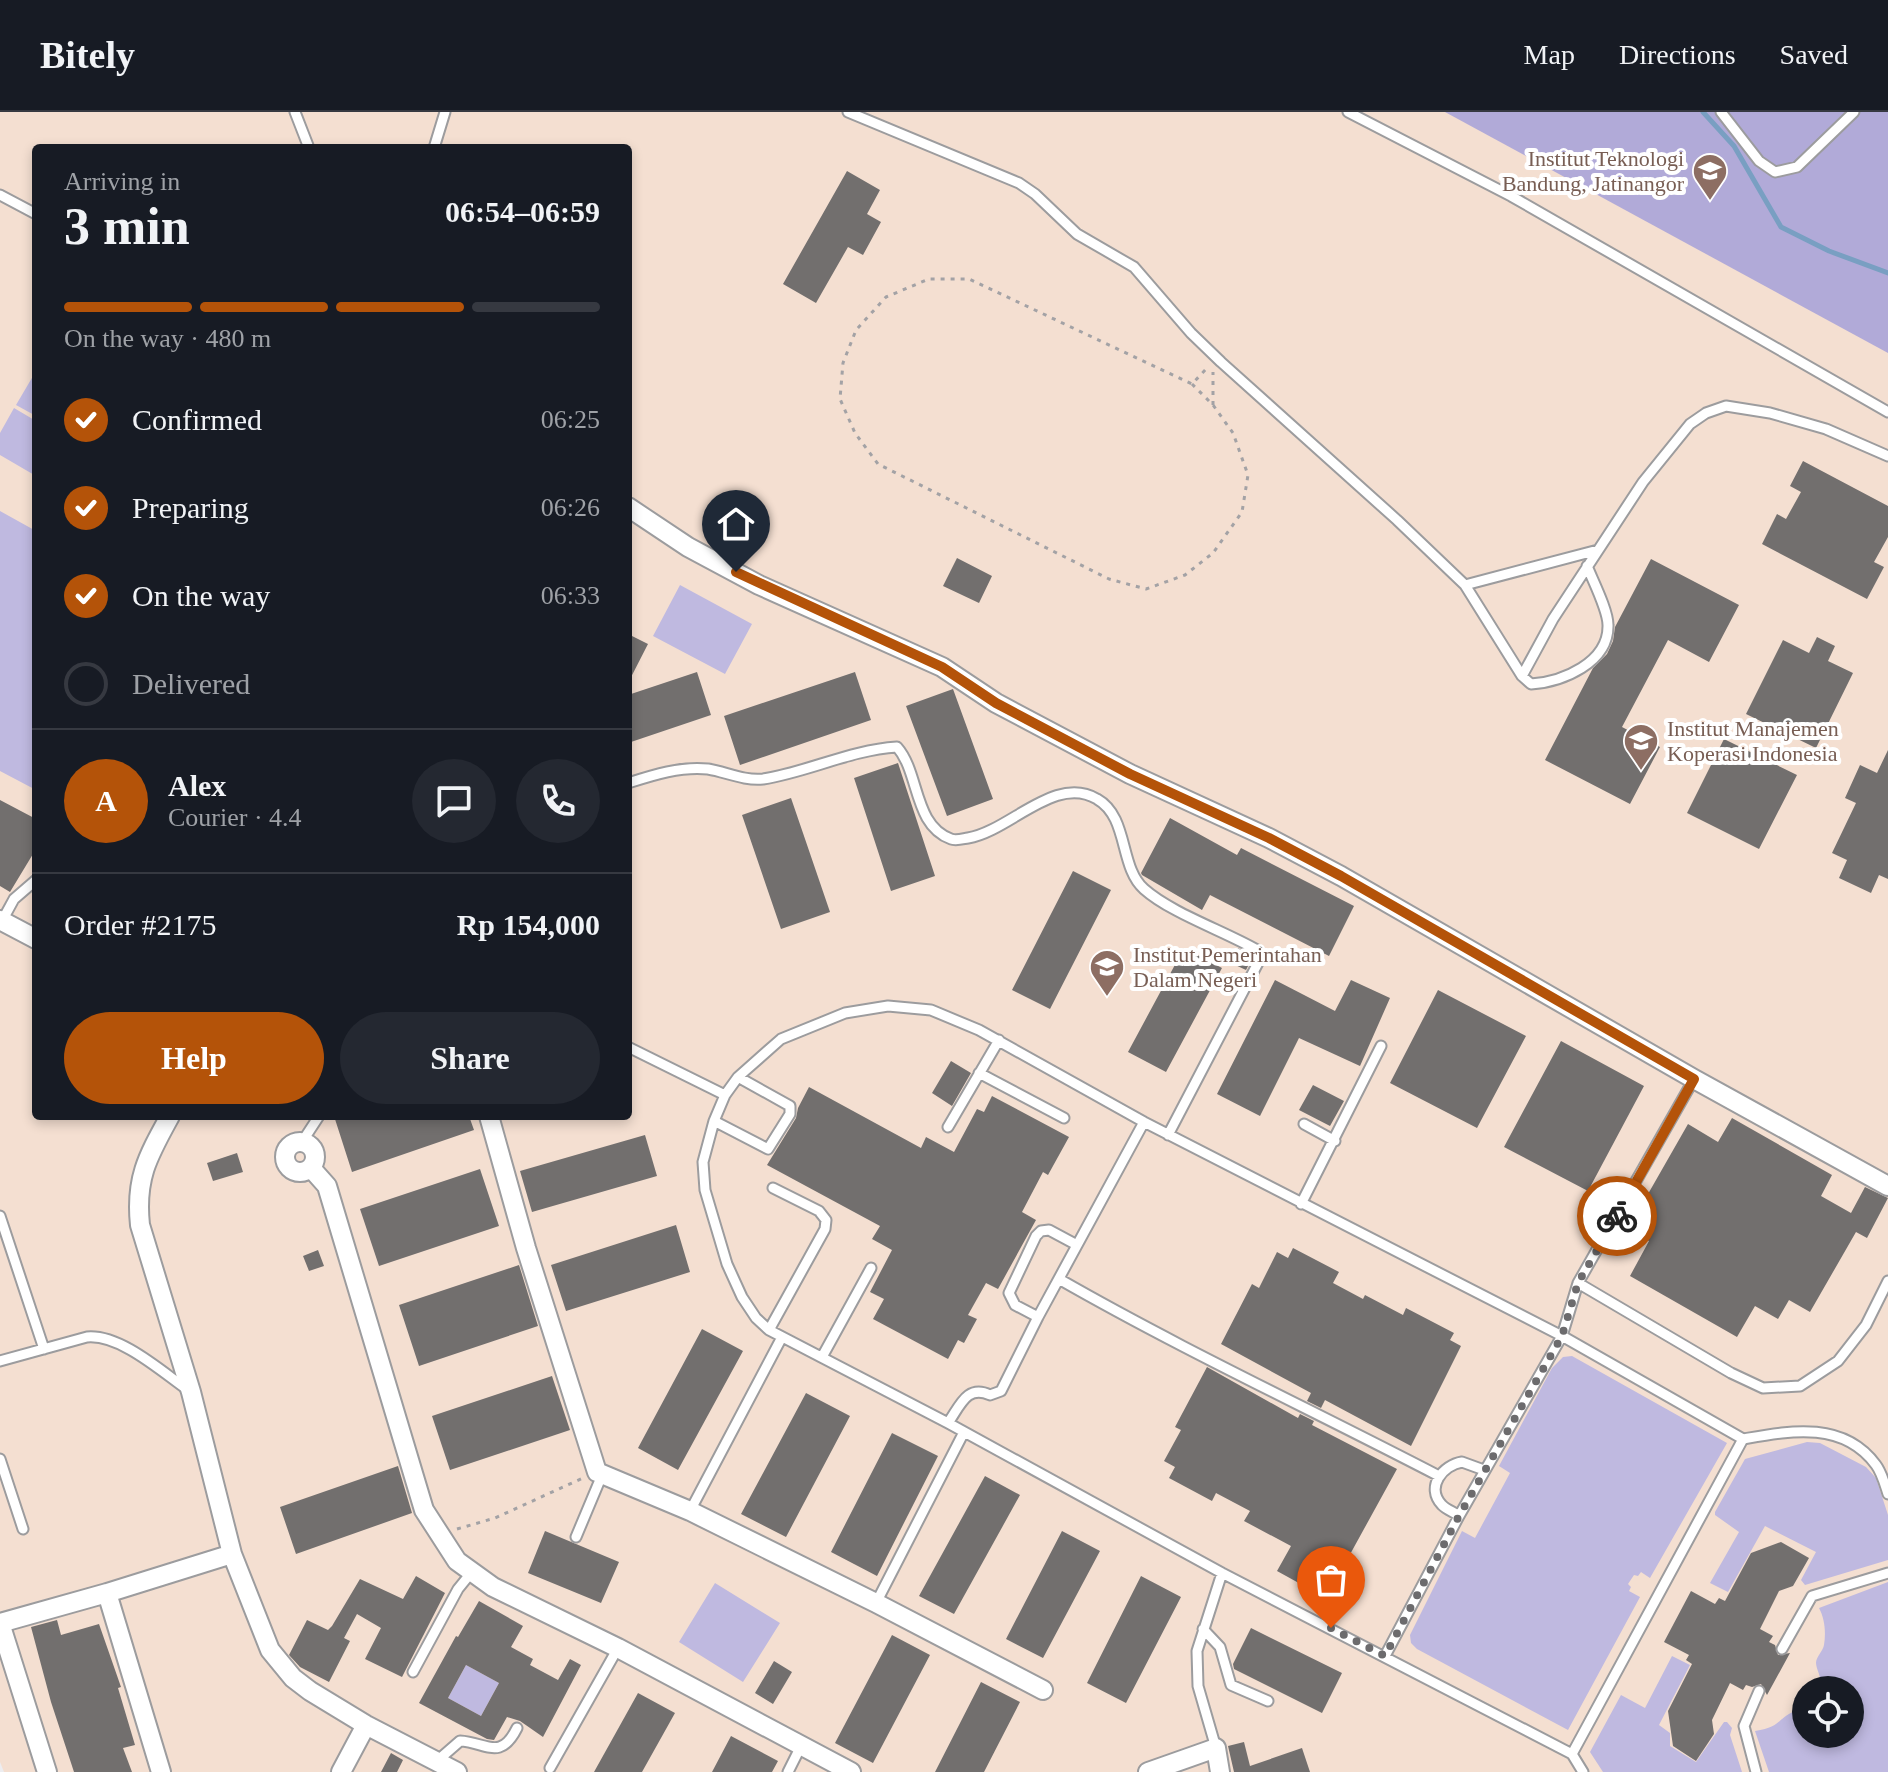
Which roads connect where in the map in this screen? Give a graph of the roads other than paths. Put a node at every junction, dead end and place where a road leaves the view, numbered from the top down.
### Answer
1 (295, 112) edge
2 (445, 112) edge
3 (848, 112) edge
4 (1348, 112) edge
5 (1721, 112) edge
6 (1854, 112) edge
7 (307, 144) edge
8 (435, 144) edge
9 (0, 195) edge
10 (32, 212) edge
11 (1888, 412) edge
12 (1888, 456) edge
13 (632, 510) edge
14 (1598, 550) junction
15 (1587, 566) junction
16 (1465, 585) junction
17 (1522, 676) junction
18 (632, 782) edge
19 (32, 883) edge
20 (1, 920) edge
21 (32, 937) edge
22 (999, 1040) junction
23 (1381, 1046) dead end
24 (632, 1049) edge
25 (979, 1073) junction
26 (738, 1077) junction
27 (1694, 1079) junction
28 (725, 1095) junction
29 (1064, 1118) dead end
30 (168, 1120) edge
31 (316, 1120) edge
32 (490, 1120) edge
33 (714, 1121) junction
34 (1144, 1122) junction
35 (1304, 1124) dead end
36 (948, 1127) dead end
37 (1168, 1135) junction
38 (1335, 1141) junction
39 (302, 1142) junction
40 (311, 1168) junction
41 (1888, 1186) edge
42 (773, 1188) dead end
43 (1301, 1204) junction
44 (0, 1216) edge
45 (1077, 1245) junction
46 (871, 1268) dead end
47 (1059, 1279) junction
48 (1888, 1281) edge
49 (1578, 1283) junction
50 (1038, 1317) junction
51 (769, 1330) junction
52 (1562, 1336) junction
53 (782, 1337) junction
54 (44, 1349) junction
55 (822, 1357) junction
56 (0, 1361) edge
57 (191, 1392) junction
58 (948, 1423) junction
59 (964, 1432) junction
60 (1743, 1439) junction
61 (0, 1459) edge
62 (1484, 1470) junction
63 (600, 1473) junction
64 (1439, 1476) junction
65 (1888, 1494) edge
66 (690, 1511) junction
67 (1459, 1516) junction
68 (23, 1529) dead end
69 (576, 1537) dead end
70 (232, 1554) junction
71 (471, 1573) junction
72 (1222, 1573) junction
73 (1888, 1573) edge
74 (107, 1593) junction
75 (876, 1603) junction
76 (1203, 1629) junction
77 (618, 1648) junction
78 (1782, 1649) dead end
79 (1385, 1656) junction
80 (413, 1672) dead end
81 (1043, 1690) dead end
82 (1759, 1691) dead end
83 (1268, 1701) dead end
84 (366, 1725) junction
85 (517, 1728) dead end
86 (801, 1746) junction
87 (1216, 1748) junction
88 (1572, 1754) junction
89 (437, 1761) junction
90 (550, 1768) dead end
91 (47, 1772) edge
92 (161, 1772) edge
93 (341, 1772) edge
94 (457, 1772) edge
95 (788, 1772) edge
96 (851, 1772) edge
97 (1148, 1772) edge
98 (1220, 1772) edge
99 (1583, 1772) edge
100 (1756, 1772) edge

1 - 7 lane
2 - 8 lane
3 - 16 lane
4 - 11 lane
5 - 6 lane
9 - 10 lane
12 - 14 lane
13 - 27 street
14 - 15 lane
14 - 16 lane
15 - 17 lane
15 - 17 lane
16 - 17 lane
18 - 37 lane
19 - 20 lane
20 - 21 street
22 - 25 lane
22 - 26 lane
22 - 34 lane
23 - 38 lane
24 - 28 lane
25 - 29 lane
25 - 36 lane
26 - 28 lane
26 - 33 lane
27 - 41 street
27 - 49 lane
28 - 33 lane
30 - 57 street
31 - 39 lane
32 - 63 street
33 - 51 lane
34 - 37 lane
34 - 45 lane
35 - 38 lane
37 - 43 lane
38 - 43 lane
39 - 40 street
39 - 40 street
40 - 71 street
42 - 51 lane
43 - 52 lane
44 - 54 lane
45 - 47 lane
45 - 50 lane
46 - 55 lane
47 - 50 lane
47 - 64 lane
48 - 49 lane
49 - 52 lane
50 - 58 lane
51 - 53 lane
52 - 60 lane
52 - 62 lane
53 - 55 lane
53 - 66 lane
54 - 56 lane
54 - 57 lane
55 - 58 lane
57 - 70 street
58 - 59 lane
59 - 72 lane
59 - 75 lane
60 - 65 lane
60 - 88 lane
61 - 68 lane
62 - 64 lane
62 - 67 lane
63 - 66 street
63 - 69 lane
64 - 67 lane
66 - 75 street
67 - 79 lane
70 - 74 street
70 - 84 street
71 - 77 street
71 - 80 lane
72 - 76 lane
72 - 79 lane
73 - 78 lane
74 - 91 street
74 - 92 street
75 - 81 street
76 - 83 lane
76 - 87 lane
77 - 86 street
77 - 90 lane
79 - 88 lane
82 - 100 lane
84 - 89 street
84 - 93 street
85 - 89 lane
86 - 95 lane
86 - 96 street
87 - 97 street
87 - 98 street
88 - 99 lane
89 - 94 street

